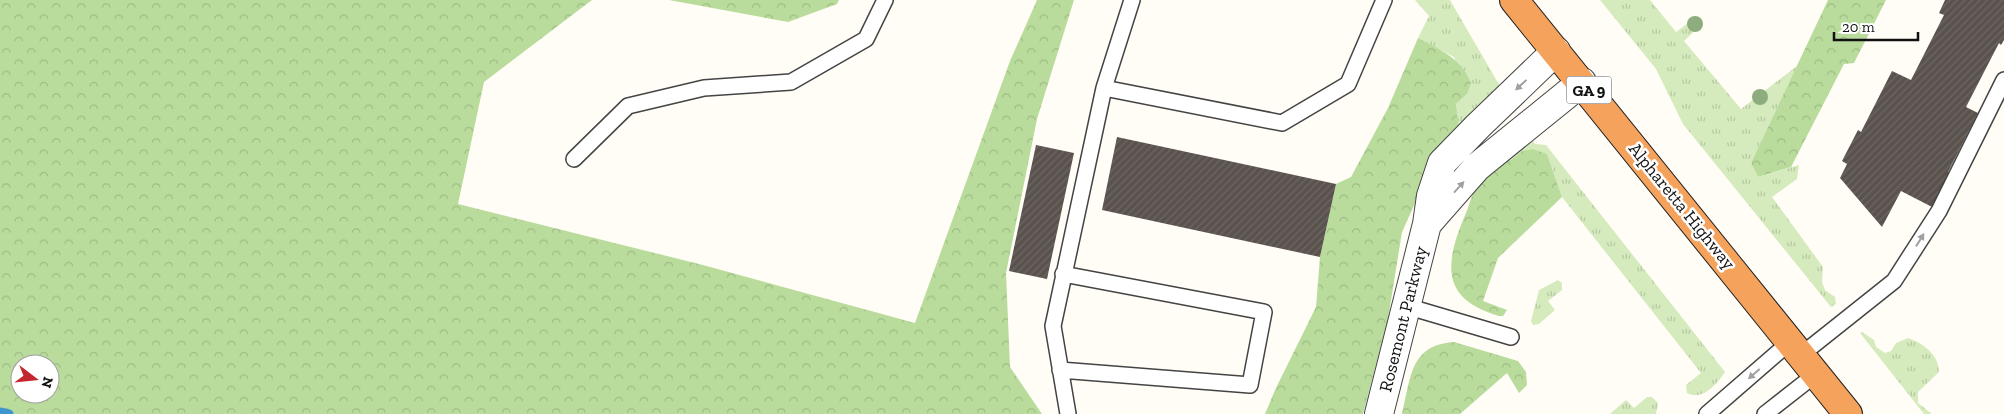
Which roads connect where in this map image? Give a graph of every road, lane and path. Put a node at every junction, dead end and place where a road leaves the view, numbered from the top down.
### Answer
1 (885, 0) edge
2 (1132, 0) edge
3 (1384, 0) edge
4 (1514, 0) edge
5 (1556, 51) junction
6 (2004, 80) edge
7 (1582, 82) junction
8 (1104, 88) junction
9 (574, 159) dead end
10 (1427, 224) junction
11 (1064, 274) junction
12 (1406, 306) junction
13 (1511, 337) dead end
14 (1802, 357) junction
15 (1060, 370) junction
16 (1068, 414) edge
17 (1379, 414) edge
18 (1707, 414) edge
19 (1764, 414) edge
20 (1848, 414) edge

1 - 9 lane
2 - 8 lane
3 - 8 lane
4 - 5 highway, Alpharetta Highway / GA 9
5 - 7 highway, Alpharetta Highway / GA 9
5 -> 10 street, Rosemont Parkway
14 -> 6 lane
10 -> 7 street, Rosemont Parkway
7 - 14 highway, Alpharetta Highway / GA 9
8 - 11 lane
10 - 12 street, Rosemont Parkway
11 - 15 lane
11 - 15 lane
12 - 13 lane
12 - 17 street, Rosemont Parkway
14 -> 18 lane
14 - 19 lane
14 - 20 highway, Alpharetta Highway / GA 9
15 - 16 lane

